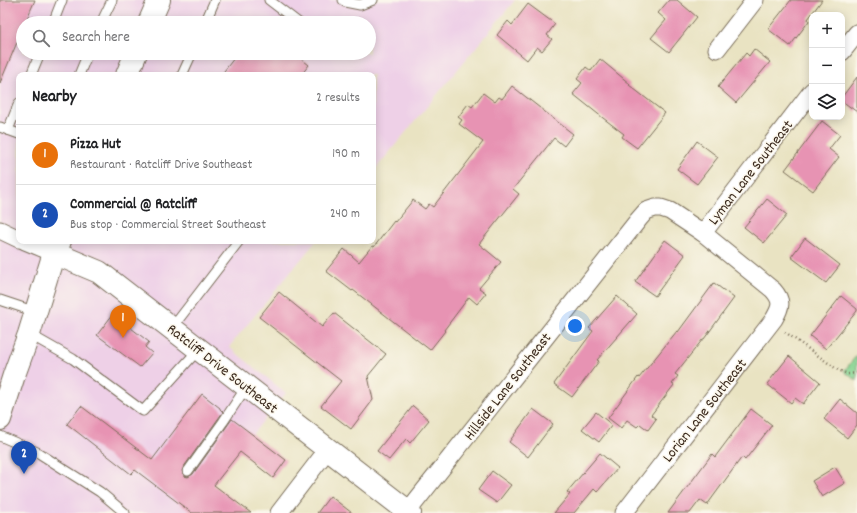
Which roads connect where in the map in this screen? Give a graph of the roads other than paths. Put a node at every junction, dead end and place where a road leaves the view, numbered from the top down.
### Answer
1 (62, 0) edge
2 (112, 0) edge
3 (159, 0) edge
4 (215, 0) edge
5 (269, 0) edge
6 (343, 0) edge
7 (373, 0) edge
8 (755, 0) edge
9 (56, 16) edge
10 (105, 16) edge
11 (152, 16) edge
12 (208, 16) edge
13 (290, 16) edge
14 (857, 32) edge
15 (845, 48) edge
16 (718, 50) dead end
17 (37, 60) edge
18 (85, 60) edge
19 (133, 60) edge
20 (189, 60) edge
21 (32, 72) edge
22 (80, 72) edge
23 (128, 72) edge
24 (183, 72) edge
25 (809, 95) edge
26 (16, 109) edge
27 (4, 128) edge
28 (16, 133) edge
29 (0, 230) edge
30 (703, 233) junction
31 (16, 238) edge
32 (41, 244) edge
33 (237, 244) edge
34 (57, 247) edge
35 (0, 300) edge
36 (36, 312) junction
37 (172, 328) junction
38 (30, 334) junction
39 (199, 349) junction
40 (247, 386) junction
41 (0, 419) edge
42 (0, 436) edge
43 (328, 449) junction
44 (188, 470) dead end
45 (409, 512) edge
46 (125, 513) edge
47 (279, 513) edge
48 (624, 513) edge

1 - 9 lane
2 - 10 lane
3 - 11 street
4 - 12 lane
5 - 13 lane
6 - 7 lane
8 - 16 street
14 - 15 street
17 - 21 lane
18 - 22 lane
19 - 23 street
20 - 24 lane
25 - 30 street, Lyman Lane Southeast
26 - 27 lane
27 - 28 lane
29 - 31 street
30 - 45 street, Hillside Lane Southeast
30 - 48 street, Lorian Lane Southeast
32 - 34 street, Ratcliff Drive Southeast
33 - 37 lane
34 - 36 street
34 - 37 street, Ratcliff Drive Southeast
35 - 36 lane
36 - 38 street
37 - 39 street, Ratcliff Drive Southeast
38 - 39 lane
38 - 41 street
39 - 40 street, Ratcliff Drive Southeast
40 - 43 street, Ratcliff Drive Southeast
40 - 44 lane
42 - 46 lane
43 - 45 street, Ratcliff Drive Southeast
43 - 47 street

